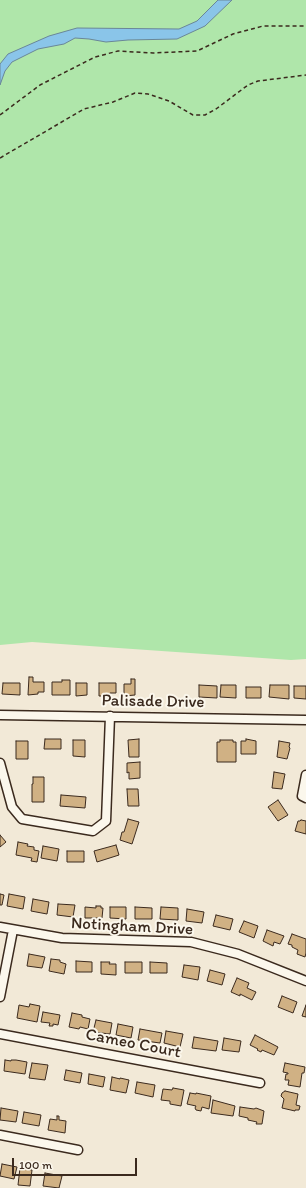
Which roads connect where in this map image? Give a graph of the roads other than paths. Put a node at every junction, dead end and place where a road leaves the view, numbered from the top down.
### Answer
1 (0, 715) edge
2 (110, 716) junction
3 (306, 720) edge
4 (0, 763) edge
5 (306, 775) edge
6 (306, 798) edge
7 (0, 927) edge
8 (13, 930) junction
9 (306, 981) edge
10 (0, 997) edge
11 (0, 1034) edge
12 (260, 1083) dead end
13 (0, 1135) edge
14 (78, 1150) dead end

1 - 2 street, Palisade Drive
2 - 3 street, Palisade Drive
2 - 4 street
5 - 6 street
7 - 8 street, Notingham Drive
8 - 9 street, Notingham Drive
8 - 10 street
11 - 12 street, Cameo Court
13 - 14 street

